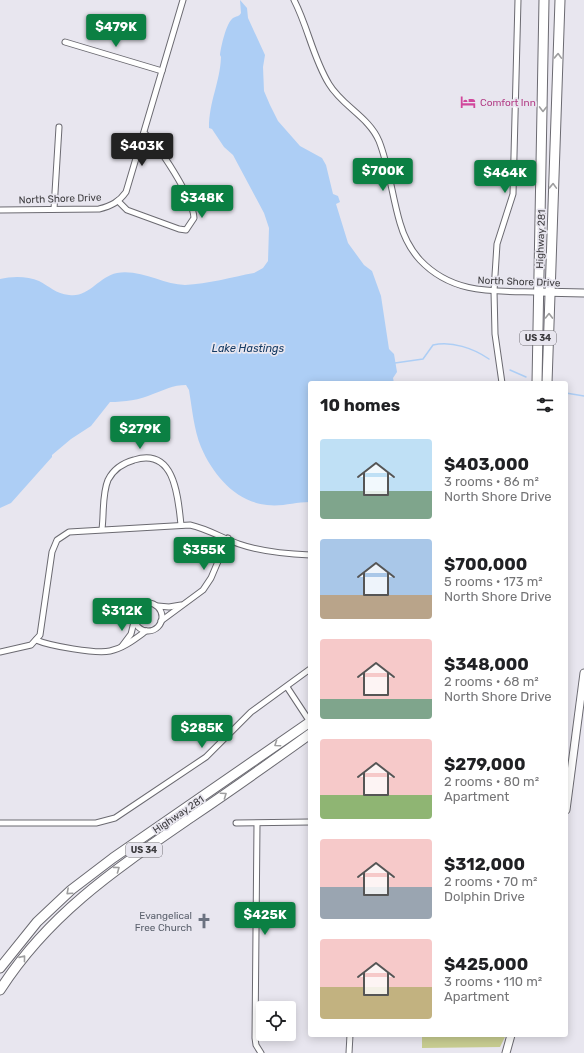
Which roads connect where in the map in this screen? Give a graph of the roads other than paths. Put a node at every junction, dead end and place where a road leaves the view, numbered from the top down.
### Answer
1 (183, 0) edge
2 (294, 0) edge
3 (518, 0) edge
4 (544, 0) edge
5 (560, 0) edge
6 (65, 42) dead end
7 (162, 70) junction
8 (59, 127) dead end
9 (144, 133) junction
10 (118, 201) junction
11 (54, 209) junction
12 (0, 210) edge
13 (494, 291) junction
14 (539, 292) junction
15 (549, 292) junction
16 (584, 293) edge
17 (502, 381) edge
18 (537, 381) edge
19 (547, 381) edge
20 (181, 525) junction
21 (102, 529) junction
22 (228, 538) junction
23 (308, 555) edge
24 (182, 605) junction
25 (157, 606) junction
26 (161, 621) junction
27 (134, 622) junction
28 (146, 631) junction
29 (36, 640) junction
30 (121, 646) junction
31 (0, 652) edge
32 (308, 670) edge
33 (584, 673) edge
34 (286, 687) junction
35 (308, 719) edge
36 (308, 723) edge
37 (308, 735) edge
38 (568, 795) edge
39 (308, 822) edge
40 (0, 823) edge
41 (236, 823) dead end
42 (257, 824) junction
43 (0, 968) edge
44 (0, 990) edge
45 (350, 1037) edge
46 (510, 1037) edge
47 (261, 1053) edge
48 (350, 1053) edge
49 (506, 1053) edge

1 - 7 street
2 - 13 street, North Shore Drive
3 - 13 street
4 -> 14 highway, Highway 281 / US 34
15 -> 5 highway, Highway 281 / US 34
6 - 7 street
7 - 9 street
8 - 11 street
9 - 10 street
9 - 10 street
10 - 11 street, North Shore Drive
11 - 12 street, North Shore Drive
13 - 14 street, North Shore Drive
13 - 17 street
14 - 15 street, North Shore Drive
14 - 18 highway, Highway 281 / US 34
15 - 16 street, North Shore Drive
19 -> 15 highway, Highway 281 / US 34
20 - 21 street
20 - 21 street
20 - 22 street
21 - 29 street
22 - 23 street
22 - 24 street
24 - 25 street
24 - 26 street
25 - 26 street
25 - 27 street
26 - 28 street
27 - 28 street
27 - 30 street
28 - 30 street
29 - 30 street
29 - 31 street
32 - 34 street
33 - 38 street
34 - 35 street
34 - 40 street
36 -> 43 highway, Highway 281 / US 34
44 -> 37 highway, Highway 281 / US 34
39 - 42 street
41 - 42 street
42 - 47 street
45 - 48 street
46 - 49 street

